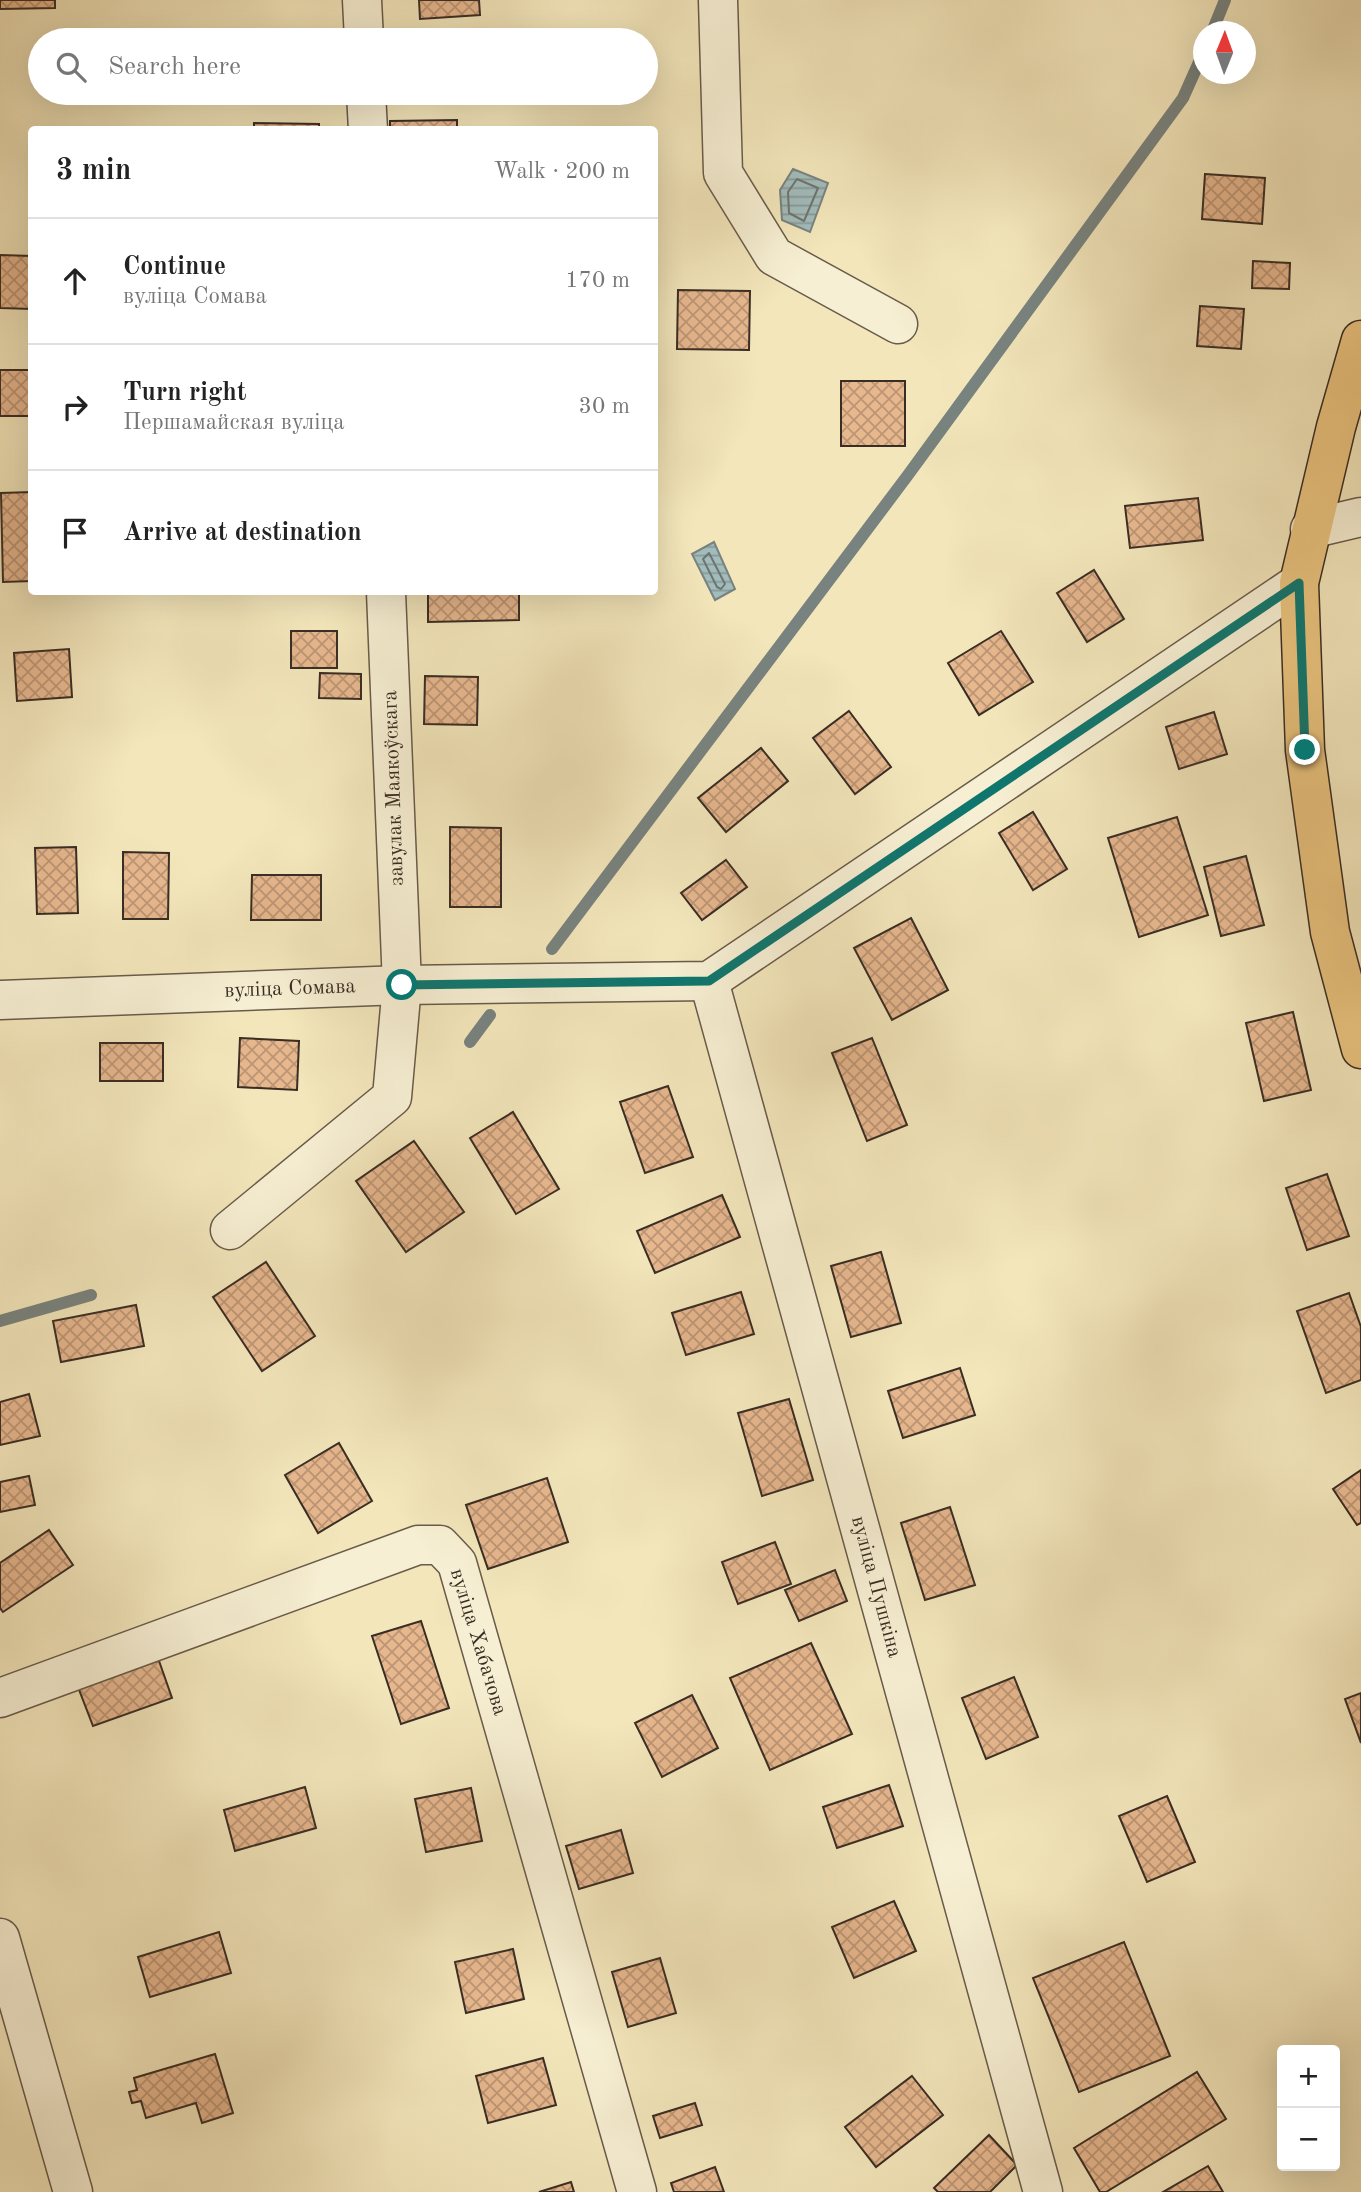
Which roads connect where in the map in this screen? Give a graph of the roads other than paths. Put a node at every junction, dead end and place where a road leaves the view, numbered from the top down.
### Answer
1 (362, 0) edge
2 (718, 0) edge
3 (363, 28) edge
4 (367, 105) edge
5 (368, 126) edge
6 (898, 324) dead end
7 (1361, 340) edge
8 (1361, 517) edge
9 (1310, 529) junction
10 (1299, 583) junction
11 (386, 595) edge
12 (709, 981) junction
13 (402, 985) junction
14 (0, 1000) edge
15 (1361, 1049) edge
16 (230, 1230) dead end
17 (0, 1698) edge
18 (0, 1938) edge
19 (73, 2192) edge
20 (637, 2192) edge
21 (1043, 2192) edge

1 - 3 street
2 - 6 street
4 - 5 street
7 - 9 main road
8 - 9 street
9 - 10 main road
10 - 12 street
10 - 15 main road
11 - 13 street, завулак Маякоўскага
12 - 13 street, вуліца Сомава
12 - 21 street, вуліца Пушкіна
13 - 14 street, вуліца Сомава
13 - 16 street, завулак Маякоўскага
17 - 20 street, вуліца Хабачова
18 - 19 street

